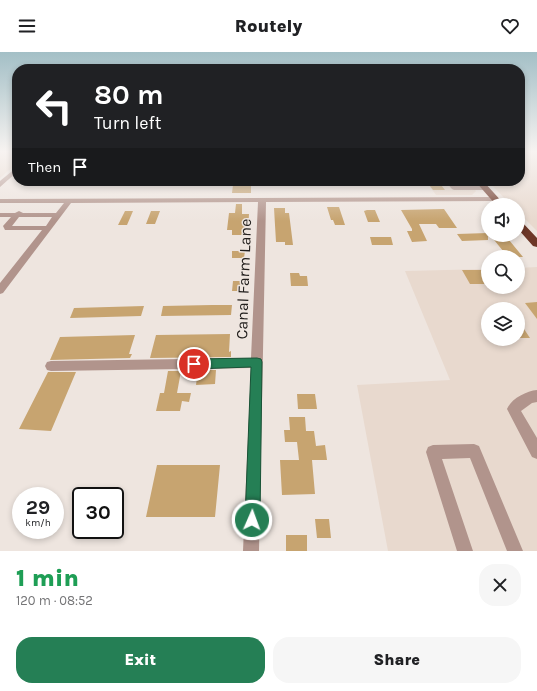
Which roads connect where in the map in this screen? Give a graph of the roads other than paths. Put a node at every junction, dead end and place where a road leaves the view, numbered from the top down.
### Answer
1 (11, 174) edge
2 (0, 184) edge
3 (452, 186) edge
4 (472, 186) edge
5 (484, 186) edge
6 (461, 188) junction
7 (494, 198) edge
8 (471, 199) junction
9 (262, 200) junction
10 (481, 200) edge
11 (0, 201) edge
12 (30, 201) junction
13 (69, 201) junction
14 (0, 215) edge
15 (17, 215) junction
16 (58, 215) junction
17 (48, 228) junction
18 (525, 230) edge
19 (537, 243) edge
20 (0, 290) edge
21 (257, 362) junction
22 (51, 366) dead end
23 (537, 396) edge
24 (537, 452) edge
25 (252, 551) edge
26 (465, 551) edge
27 (515, 551) edge

1 - 2 street
3 - 6 street
4 - 6 street
5 - 7 highway
6 - 8 street
8 - 9 street
8 - 10 street
9 - 13 street
9 - 21 street, Canal Farm Lane
11 - 12 street
12 - 13 street
12 - 15 street
13 - 16 street
14 - 15 street
15 - 16 street
15 - 17 street
16 - 17 street
17 - 20 street
18 - 19 highway
21 - 22 street
21 - 25 street, Canal Farm Lane
23 - 24 street
26 - 27 street

